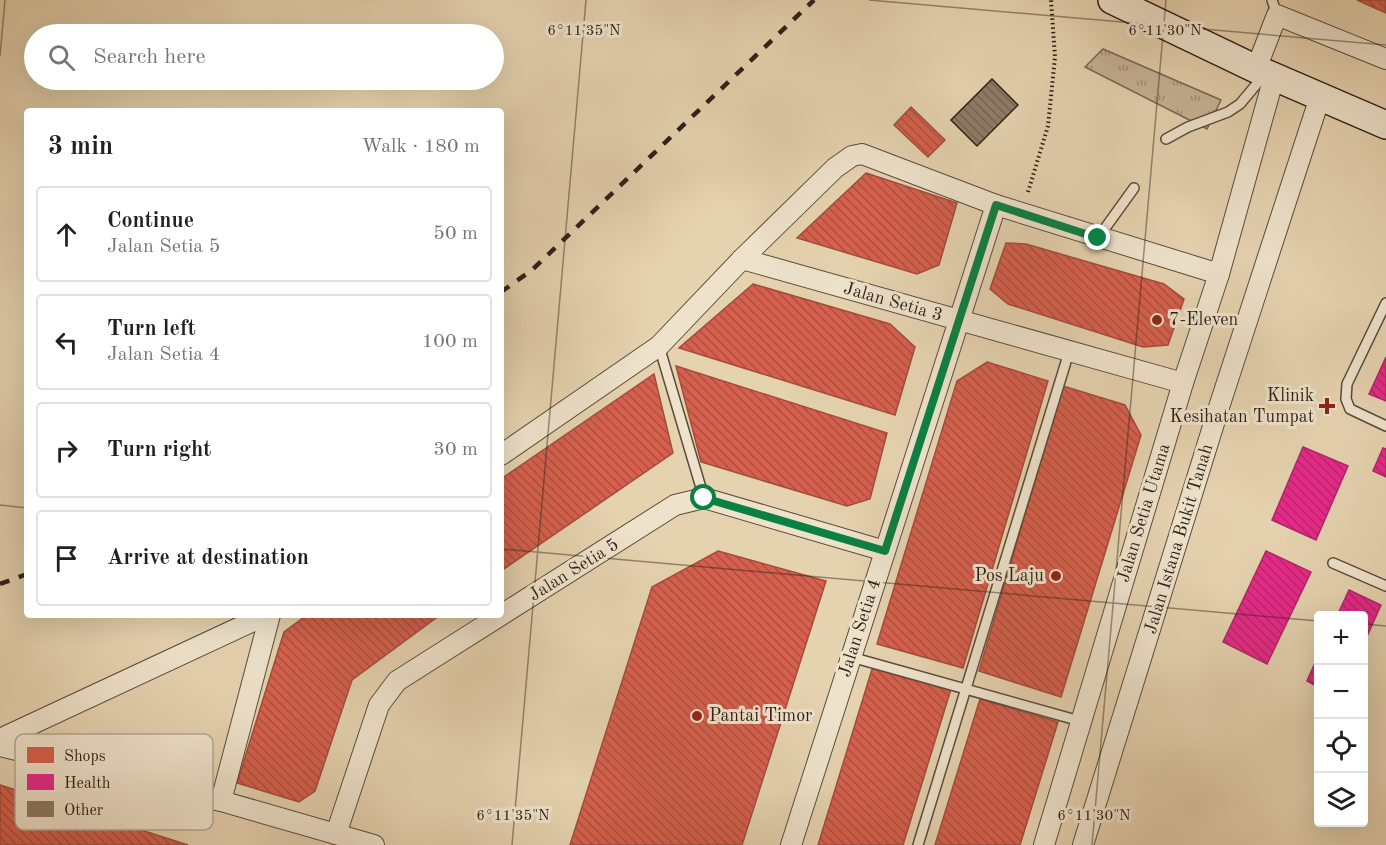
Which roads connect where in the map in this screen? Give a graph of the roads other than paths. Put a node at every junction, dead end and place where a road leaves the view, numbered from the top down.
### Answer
1 (1112, 0) edge
2 (1275, 8) edge
3 (1386, 59) edge
4 (1265, 73) junction
5 (1320, 97) junction
6 (1386, 125) edge
7 (1166, 139) dead end
8 (1134, 188) dead end
9 (996, 205) junction
10 (1098, 238) junction
11 (742, 260) junction
12 (1219, 273) junction
13 (1386, 303) edge
14 (958, 321) junction
15 (659, 346) junction
16 (1069, 352) junction
17 (1183, 383) junction
18 (1386, 426) edge
19 (504, 453) edge
20 (704, 498) junction
21 (885, 551) junction
22 (1333, 563) dead end
23 (1386, 586) edge
24 (504, 613) edge
25 (262, 618) edge
26 (267, 618) edge
27 (497, 618) edge
28 (851, 657) junction
29 (965, 689) junction
30 (1080, 721) junction
31 (0, 739) edge
32 (0, 746) edge
33 (15, 750) edge
34 (213, 799) edge
35 (221, 801) junction
36 (336, 834) junction
37 (374, 845) edge
38 (791, 845) edge
39 (918, 845) edge
40 (1044, 845) edge
41 (1083, 845) edge

1 - 4 street
2 - 3 street
2 - 4 street, Jalan Setia Utama
4 - 5 street
4 - 7 lane
4 - 12 street, Jalan Setia Utama
5 - 6 street
5 - 41 street, Jalan Istana Bukit Tanah
8 - 10 lane
9 - 10 street
9 - 11 street
9 - 14 street, Jalan Setia 4
10 - 12 street
11 - 14 street, Jalan Setia 3
11 - 15 street
12 - 17 street, Jalan Setia Utama
13 - 18 lane
14 - 16 street, Jalan Setia 3
14 - 21 street, Jalan Setia 4
15 - 19 street
15 - 20 lane
16 - 17 street, Jalan Setia 3
16 - 29 lane
17 - 30 street, Jalan Setia Utama
20 - 21 street, Jalan Setia 5
20 - 24 street, Jalan Setia 5
21 - 28 street, Jalan Setia 4
22 - 23 lane
25 - 31 street
26 - 35 street
27 - 36 street, Jalan Setia 5
28 - 29 lane
28 - 38 street, Jalan Setia 4
29 - 30 lane
29 - 39 lane
30 - 40 street, Jalan Setia Utama
32 - 33 street
34 - 35 street
35 - 36 street
36 - 37 street

